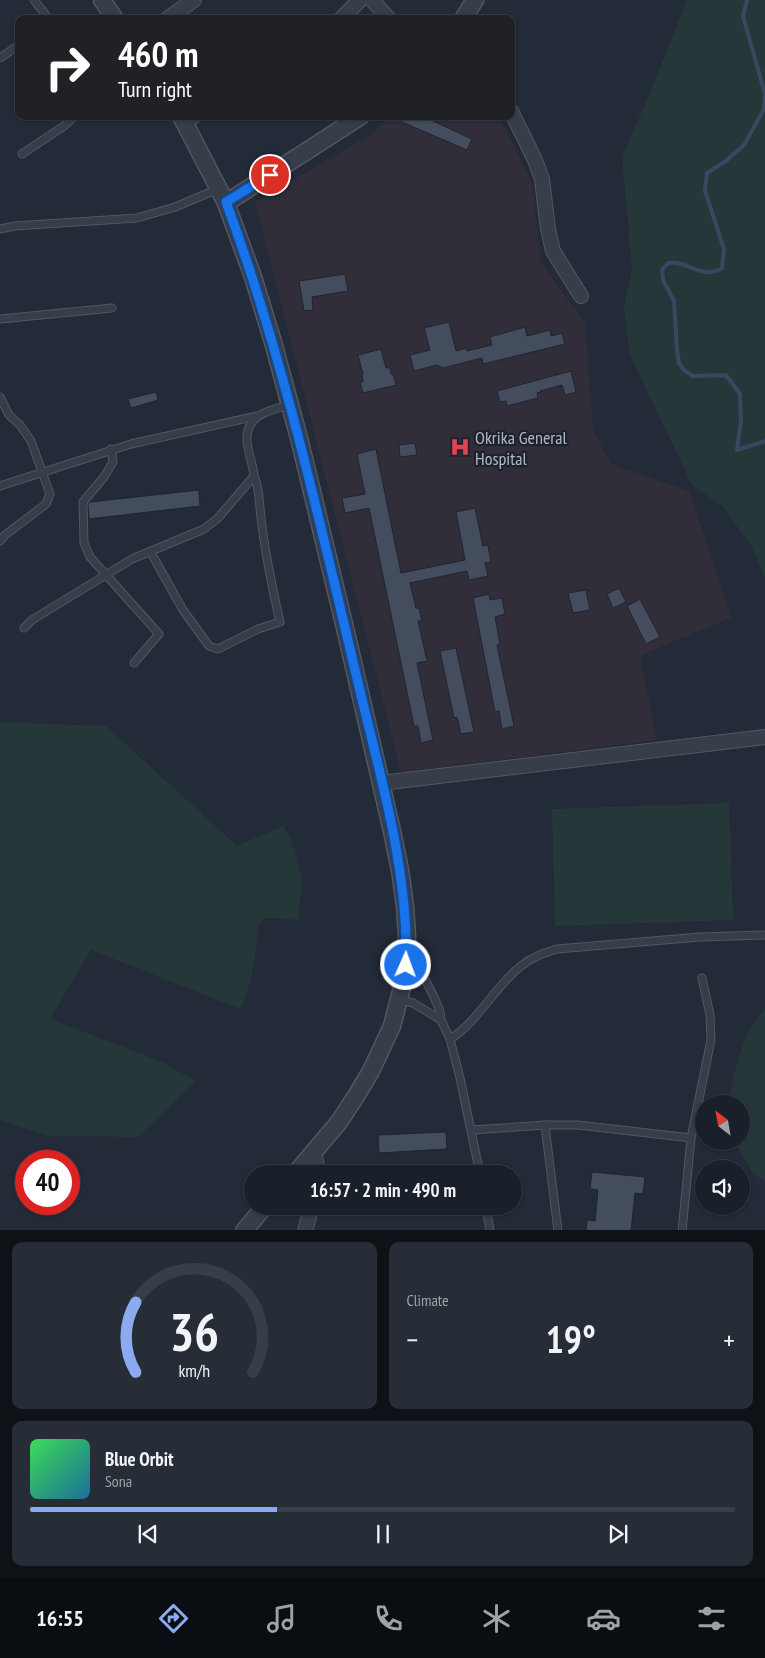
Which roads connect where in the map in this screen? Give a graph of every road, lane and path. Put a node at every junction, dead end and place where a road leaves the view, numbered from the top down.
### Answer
1 (34, 0) edge
2 (194, 0) edge
3 (360, 0) edge
4 (372, 0) edge
5 (475, 0) edge
6 (107, 2) edge
7 (46, 15) edge
8 (113, 15) edge
9 (173, 15) edge
10 (345, 15) edge
11 (385, 15) edge
12 (466, 15) edge
13 (15, 48) edge
14 (0, 58) edge
15 (515, 119) edge
16 (71, 120) edge
17 (188, 120) edge
18 (354, 120) edge
19 (22, 154) dead end
20 (222, 196) junction
21 (0, 229) edge
22 (581, 296) dead end
23 (112, 308) dead end
24 (0, 319) edge
25 (0, 397) edge
26 (289, 406) junction
27 (257, 416) junction
28 (111, 449) junction
29 (43, 472) junction
30 (254, 476) junction
31 (0, 486) edge
32 (0, 541) edge
33 (150, 551) junction
34 (107, 575) junction
35 (24, 628) dead end
36 (134, 663) dead end
37 (765, 737) edge
38 (381, 783) junction
39 (765, 935) edge
40 (406, 965) junction
41 (702, 978) dead end
42 (399, 1000) junction
43 (441, 1020) junction
44 (450, 1039) junction
45 (545, 1125) junction
46 (472, 1130) junction
47 (691, 1138) junction
48 (314, 1152) junction
49 (303, 1165) edge
50 (317, 1165) edge
51 (478, 1165) edge
52 (257, 1215) edge
53 (309, 1215) edge
54 (488, 1215) edge
55 (244, 1230) edge
56 (305, 1230) edge
57 (490, 1230) edge
58 (558, 1230) edge
59 (682, 1230) edge

1 - 7 lane
2 - 9 street
3 - 10 street
4 - 11 street
5 - 12 street
6 - 8 street
13 - 14 lane
15 - 22 street
16 - 19 lane
17 - 20 street
18 - 20 street
20 - 21 lane
20 - 26 street
23 - 24 lane
25 - 29 lane
26 - 27 lane
26 - 38 street
27 - 28 lane
27 - 30 lane
28 - 29 lane
28 - 34 lane
29 - 31 lane
29 - 32 lane
30 - 33 lane
30 - 33 lane
33 - 34 lane
34 - 35 lane
34 - 36 lane
37 - 38 street
38 - 40 street
39 - 44 lane
40 - 42 street
40 - 43 lane
41 - 47 lane
42 - 43 lane
42 - 48 street
43 - 44 lane
44 - 46 lane
45 - 46 lane
45 - 47 lane
45 - 58 lane
46 - 51 lane
47 - 59 lane
48 - 49 street
48 - 50 street
52 - 55 street
53 - 56 street
54 - 57 lane

